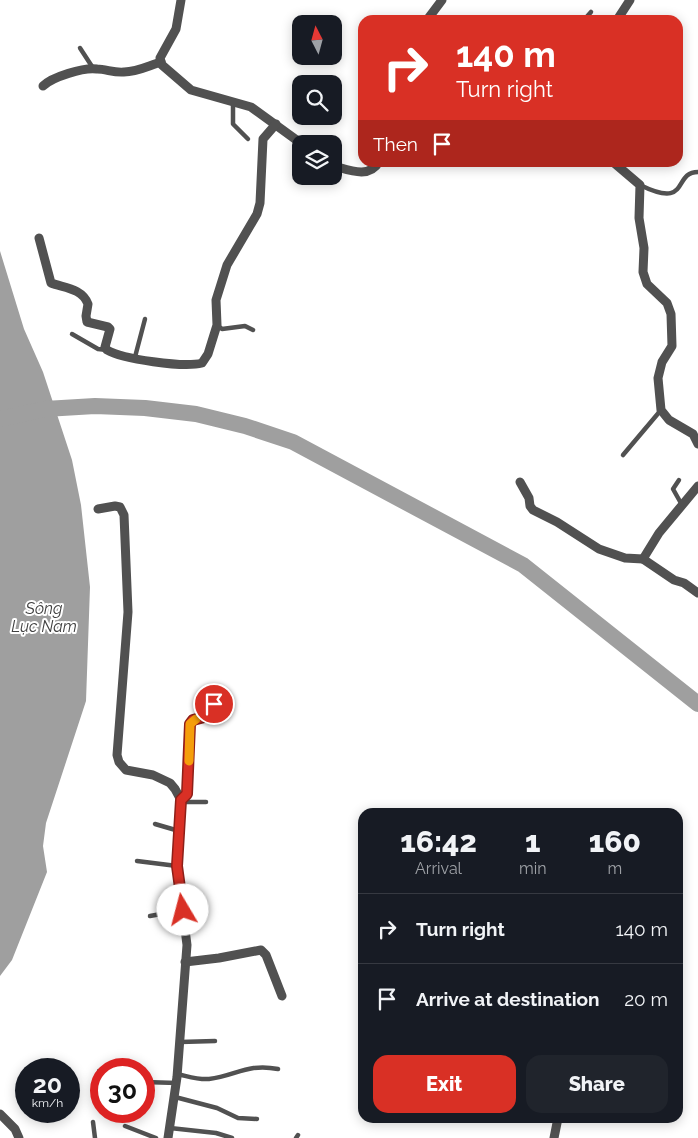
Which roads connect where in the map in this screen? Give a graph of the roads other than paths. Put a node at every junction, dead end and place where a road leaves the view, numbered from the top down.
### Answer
1 (181, 0) edge
2 (442, 0) edge
3 (630, 0) edge
4 (591, 12) dead end
5 (431, 15) edge
6 (588, 15) edge
7 (620, 15) edge
8 (80, 48) dead end
9 (160, 62) junction
10 (93, 68) junction
11 (43, 86) dead end
12 (233, 101) junction
13 (276, 124) junction
14 (292, 136) edge
15 (248, 139) dead end
16 (375, 167) edge
17 (619, 167) edge
18 (342, 168) edge
19 (698, 172) edge
20 (640, 186) junction
21 (39, 238) dead end
22 (145, 319) dead end
23 (217, 325) junction
24 (253, 330) dead end
25 (72, 334) dead end
26 (106, 350) junction
27 (135, 358) junction
28 (661, 410) junction
29 (698, 444) edge
30 (623, 455) dead end
31 (679, 480) dead end
32 (520, 482) dead end
33 (698, 486) edge
34 (682, 505) junction
35 (98, 509) dead end
36 (643, 559) junction
37 (698, 593) edge
38 (218, 690) dead end
39 (181, 801) junction
40 (206, 802) dead end
41 (155, 824) dead end
42 (179, 832) junction
43 (137, 862) dead end
44 (177, 866) junction
45 (183, 910) junction
46 (150, 916) dead end
47 (185, 962) junction
48 (282, 996) dead end
49 (214, 1041) dead end
50 (180, 1042) junction
51 (278, 1069) dead end
52 (177, 1078) junction
53 (155, 1081) edge
54 (175, 1096) junction
55 (0, 1114) edge
56 (256, 1119) dead end
57 (93, 1123) edge
58 (557, 1123) edge
59 (126, 1126) dead end
60 (170, 1128) junction
61 (19, 1138) edge
62 (95, 1138) edge
63 (156, 1138) edge
64 (168, 1138) edge
65 (232, 1138) edge
66 (554, 1138) edge

1 - 9 street
2 - 5 street
3 - 7 street
4 - 6 lane
8 - 10 lane
9 - 10 street
9 - 12 street
10 - 11 street
12 - 13 street
12 - 15 lane
13 - 14 street
13 - 23 street
16 - 18 street
17 - 20 street
19 - 20 lane
20 - 28 street
21 - 26 street
22 - 27 lane
23 - 24 lane
23 - 27 street
25 - 26 lane
26 - 27 street
28 - 29 street
28 - 30 lane
31 - 34 lane
32 - 36 street
33 - 34 street
34 - 36 street
35 - 39 street
36 - 37 street
38 - 39 lane
39 - 40 lane
39 - 42 street
41 - 42 lane
42 - 44 street
43 - 44 lane
44 - 45 street
45 - 46 lane
45 - 47 street
47 - 48 street
47 - 50 street
49 - 50 lane
50 - 52 street
51 - 52 lane
52 - 53 lane
52 - 54 street
54 - 56 lane
54 - 60 street
55 - 61 street
57 - 62 lane
58 - 66 street
59 - 63 lane
60 - 64 street
60 - 65 lane

